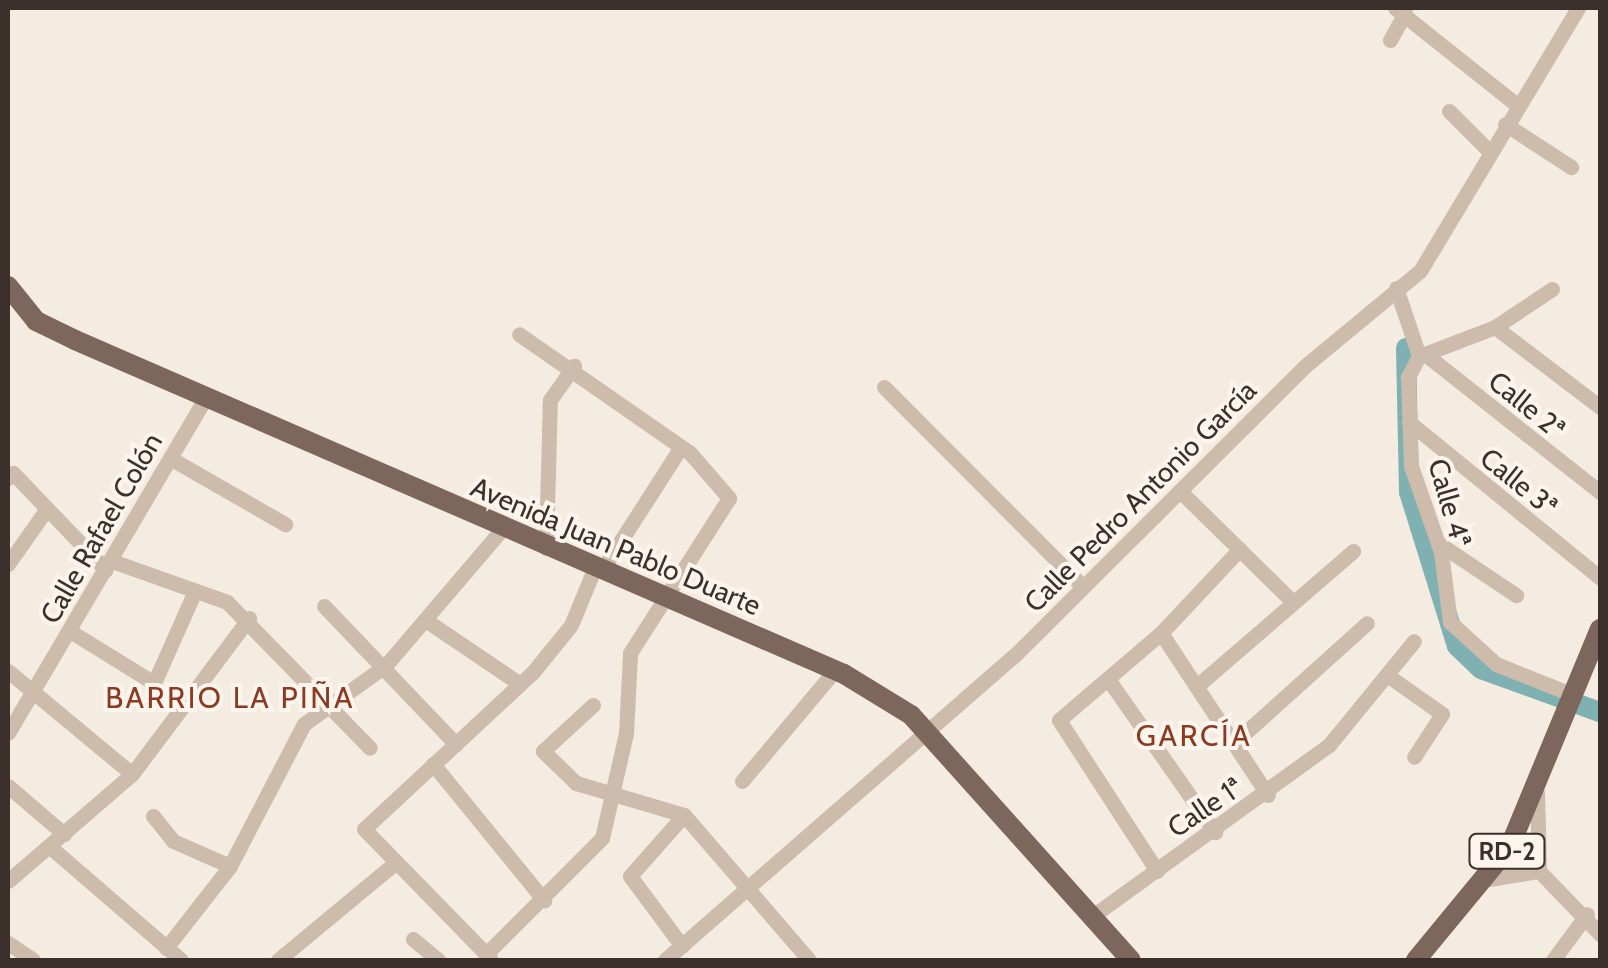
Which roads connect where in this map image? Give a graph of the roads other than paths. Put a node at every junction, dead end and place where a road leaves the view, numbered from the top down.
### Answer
1 (1578, 8) edge
2 (1400, 10) edge
3 (1390, 40) dead end
4 (1517, 105) junction
5 (1449, 111) dead end
6 (1506, 124) junction
7 (1490, 151) junction
8 (1571, 167) dead end
9 (8, 286) edge
10 (1396, 288) junction
11 (1552, 288) dead end
12 (1495, 327) junction
13 (519, 334) dead end
14 (1422, 355) junction
15 (574, 366) junction
16 (884, 387) dead end
17 (205, 398) junction
18 (1600, 407) edge
19 (1409, 422) junction
20 (681, 446) junction
21 (170, 458) junction
22 (10, 475) edge
23 (1180, 491) junction
24 (1600, 492) edge
25 (46, 510) junction
26 (285, 524) dead end
27 (502, 529) junction
28 (1438, 543) junction
29 (546, 548) junction
30 (1240, 548) junction
31 (1353, 550) dead end
32 (8, 564) edge
33 (109, 565) junction
34 (598, 569) junction
35 (1600, 578) edge
36 (1083, 587) junction
37 (195, 591) junction
38 (1516, 595) dead end
39 (663, 596) junction
40 (1293, 602) junction
41 (324, 606) dead end
42 (249, 618) junction
43 (427, 621) junction
44 (1367, 623) dead end
45 (1600, 629) edge
46 (70, 631) junction
47 (1160, 633) junction
48 (1414, 641) dead end
49 (386, 665) junction
50 (835, 670) junction
51 (8, 671) edge
52 (1387, 675) junction
53 (1108, 679) junction
54 (520, 684) junction
55 (1198, 684) junction
56 (35, 690) junction
57 (1565, 702) junction
58 (335, 705) junction
59 (593, 705) dead end
60 (928, 733) junction
61 (8, 734) edge
62 (1236, 741) junction
63 (456, 744) junction
64 (370, 748) dead end
65 (1414, 757) dead end
66 (433, 764) junction
67 (132, 774) junction
68 (742, 781) dead end
69 (8, 786) edge
70 (1536, 790) junction
71 (616, 792) junction
72 (1268, 795) junction
73 (684, 815) junction
74 (153, 816) dead end
75 (1215, 832) junction
76 (64, 834) junction
77 (49, 846) junction
78 (395, 863) junction
79 (230, 866) junction
80 (1157, 871) junction
81 (1538, 871) junction
82 (1489, 879) junction
83 (8, 881) edge
84 (748, 889) junction
85 (544, 900) junction
86 (1587, 914) junction
87 (1094, 915) junction
88 (1600, 934) edge
89 (413, 939) dead end
90 (8, 943) edge
91 (682, 946) junction
92 (166, 948) junction
93 (489, 957) edge
94 (33, 960) edge
95 (181, 960) edge
96 (278, 960) edge
97 (438, 960) edge
98 (665, 960) edge
99 (809, 960) edge
100 (1130, 960) edge
101 (1416, 960) edge
102 (1553, 960) edge

1 - 4 street, Calle Pedro Antonio García
2 - 3 street
2 - 4 street
4 - 6 street, Calle Pedro Antonio García
5 - 7 street
6 - 7 street, Calle Pedro Antonio García
6 - 8 street
7 - 10 street, Calle Pedro Antonio García
9 - 17 main road, Avenida Juan Pablo Duarte
10 - 14 street
10 - 23 street, Calle Pedro Antonio García
11 - 12 street
12 - 14 street
12 - 18 street
13 - 15 street
14 - 19 street, Calle 4ª
14 - 24 street, Calle 2ª
15 - 20 street
15 - 29 street
16 - 36 street
17 - 21 street, Calle Rafael Colón
17 - 27 main road, Avenida Juan Pablo Duarte
19 - 28 street, Calle 4ª
19 - 35 street, Calle 3ª
20 - 34 street
20 - 39 street
21 - 26 street
21 - 33 street, Calle Rafael Colón
22 - 25 street
23 - 30 street
23 - 36 street, Calle Pedro Antonio García
25 - 32 street
25 - 33 street
27 - 29 main road, Avenida Juan Pablo Duarte
27 - 43 street
28 - 38 street
28 - 57 street, Calle 4ª
29 - 34 main road, Avenida Juan Pablo Duarte
30 - 40 street
30 - 47 street
31 - 40 street
33 - 37 street
33 - 46 street, Calle Rafael Colón
34 - 39 main road, Avenida Juan Pablo Duarte
34 - 54 street
36 - 60 street, Calle Pedro Antonio García
37 - 42 street
37 - 46 street
39 - 50 main road, Avenida Juan Pablo Duarte
39 - 71 street
40 - 55 street
41 - 49 street
42 - 58 street
42 - 67 street
43 - 49 street
43 - 54 street
44 - 62 street
45 - 57 main road, RD-2
46 - 56 street, Calle Rafael Colón
47 - 53 street
47 - 55 street
48 - 52 street, Calle 1ª
49 - 58 street
49 - 63 street
50 - 60 main road, Avenida Juan Pablo Duarte
50 - 68 street
51 - 56 street
52 - 65 street
52 - 72 street, Calle 1ª
53 - 75 street
53 - 80 street
54 - 63 street
55 - 62 street
56 - 61 street, Calle Rafael Colón
56 - 67 street
57 - 70 main road, RD-2
58 - 64 street
58 - 79 street
59 - 71 street
60 - 84 street, Calle Pedro Antonio García
60 - 87 main road, Avenida Juan Pablo Duarte
62 - 72 street
63 - 66 street
66 - 78 street
66 - 85 street
67 - 76 street
69 - 76 street
70 - 81 street
70 - 82 main road, RD-2
71 - 73 street
71 - 85 street
72 - 75 street, Calle 1ª
73 - 84 street
73 - 91 street
74 - 79 street
75 - 80 street, Calle 1ª
76 - 77 street
77 - 83 street
77 - 92 street
78 - 93 street
78 - 96 street
79 - 92 street
80 - 87 street, Calle 1ª
81 - 82 street
81 - 86 street
82 - 101 main road, RD-2
84 - 91 street, Calle Pedro Antonio García
84 - 99 street
85 - 93 street
86 - 88 street
86 - 102 street
87 - 100 main road, Avenida Juan Pablo Duarte
89 - 97 street
90 - 94 street
91 - 98 street, Calle Pedro Antonio García
92 - 95 street

